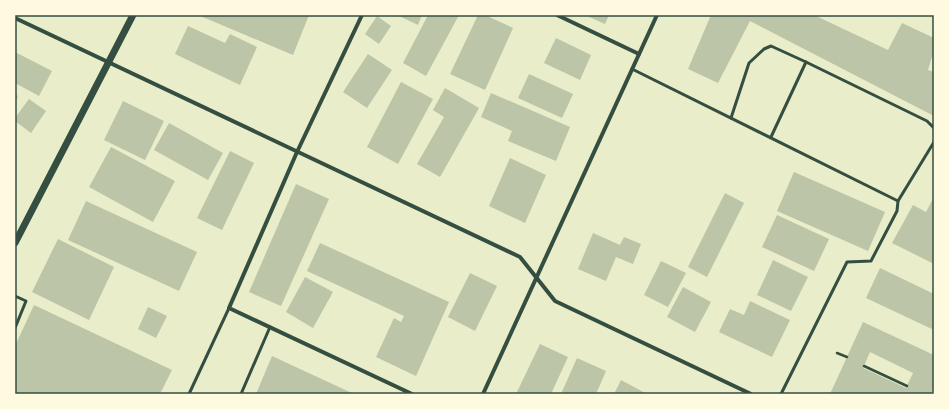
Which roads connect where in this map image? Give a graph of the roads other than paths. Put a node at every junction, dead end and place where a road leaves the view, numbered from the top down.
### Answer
1 (133, 15) edge
2 (362, 15) edge
3 (557, 15) edge
4 (657, 15) edge
5 (15, 18) edge
6 (639, 54) junction
7 (109, 62) junction
8 (806, 62) junction
9 (632, 69) junction
10 (731, 118) junction
11 (934, 128) edge
12 (771, 137) junction
13 (934, 142) edge
14 (297, 152) junction
15 (898, 201) junction
16 (15, 243) edge
17 (535, 278) junction
18 (15, 296) edge
19 (229, 308) junction
20 (270, 327) junction
21 (15, 328) edge
22 (189, 394) edge
23 (241, 394) edge
24 (412, 394) edge
25 (483, 394) edge
26 (751, 394) edge
27 (781, 394) edge

1 - 7 street
2 - 14 street
3 - 6 street
4 - 6 street
5 - 7 street
6 - 9 street
7 - 14 street
7 - 16 street
8 - 10 lane
8 - 11 lane
8 - 12 lane
9 - 10 lane
9 - 17 street
10 - 12 lane
12 - 15 lane
13 - 15 lane
14 - 17 street
14 - 19 street
15 - 27 lane
17 - 25 street
17 - 26 street
18 - 21 lane
19 - 20 street
19 - 22 lane
20 - 23 lane
20 - 24 street

